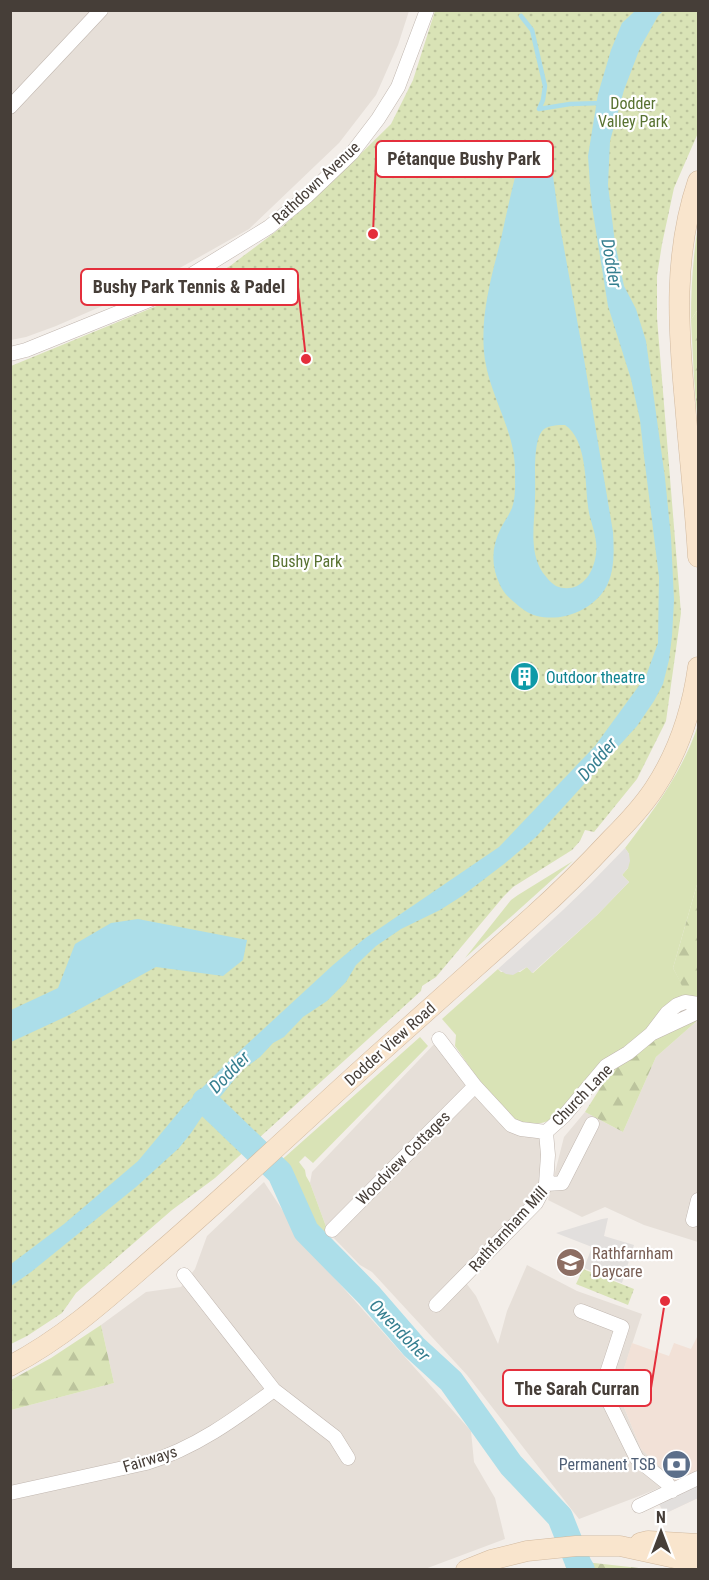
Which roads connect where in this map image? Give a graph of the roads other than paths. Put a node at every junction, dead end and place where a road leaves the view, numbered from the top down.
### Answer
1 (101, 10) edge
2 (427, 10) edge
3 (10, 107) edge
4 (699, 181) edge
5 (10, 354) edge
6 (699, 557) edge
7 (699, 667) edge
8 (699, 1004) edge
9 (699, 1012) edge
10 (651, 1034) junction
11 (439, 1039) dead end
12 (475, 1086) junction
13 (592, 1124) dead end
14 (546, 1132) junction
15 (546, 1184) junction
16 (699, 1200) edge
17 (693, 1220) dead end
18 (332, 1230) dead end
19 (184, 1275) dead end
20 (436, 1305) dead end
21 (581, 1311) dead end
22 (10, 1366) edge
23 (274, 1390) junction
24 (348, 1458) dead end
25 (699, 1478) edge
26 (672, 1491) junction
27 (10, 1493) edge
28 (639, 1506) dead end
29 (699, 1544) edge
30 (620, 1546) junction
31 (699, 1563) edge
32 (465, 1569) edge

1 - 3 street
2 - 5 street, Rathdown Avenue
4 - 6 main road
7 - 22 main road, Dodder View Road
8 - 10 street, Church Lane
9 - 10 street, Church Lane
10 - 14 street, Church Lane
11 - 12 street, Church Lane
12 - 14 street, Church Lane
12 - 18 street, Woodview Cottages
13 - 15 street, Rathfarnham Mill
14 - 15 street
15 - 20 street, Rathfarnham Mill
16 - 17 street
19 - 23 street
21 - 26 street
23 - 24 street
23 - 27 street, Fairways
25 - 26 street
26 - 28 street
29 - 30 main road
30 - 31 main road
30 - 32 main road

